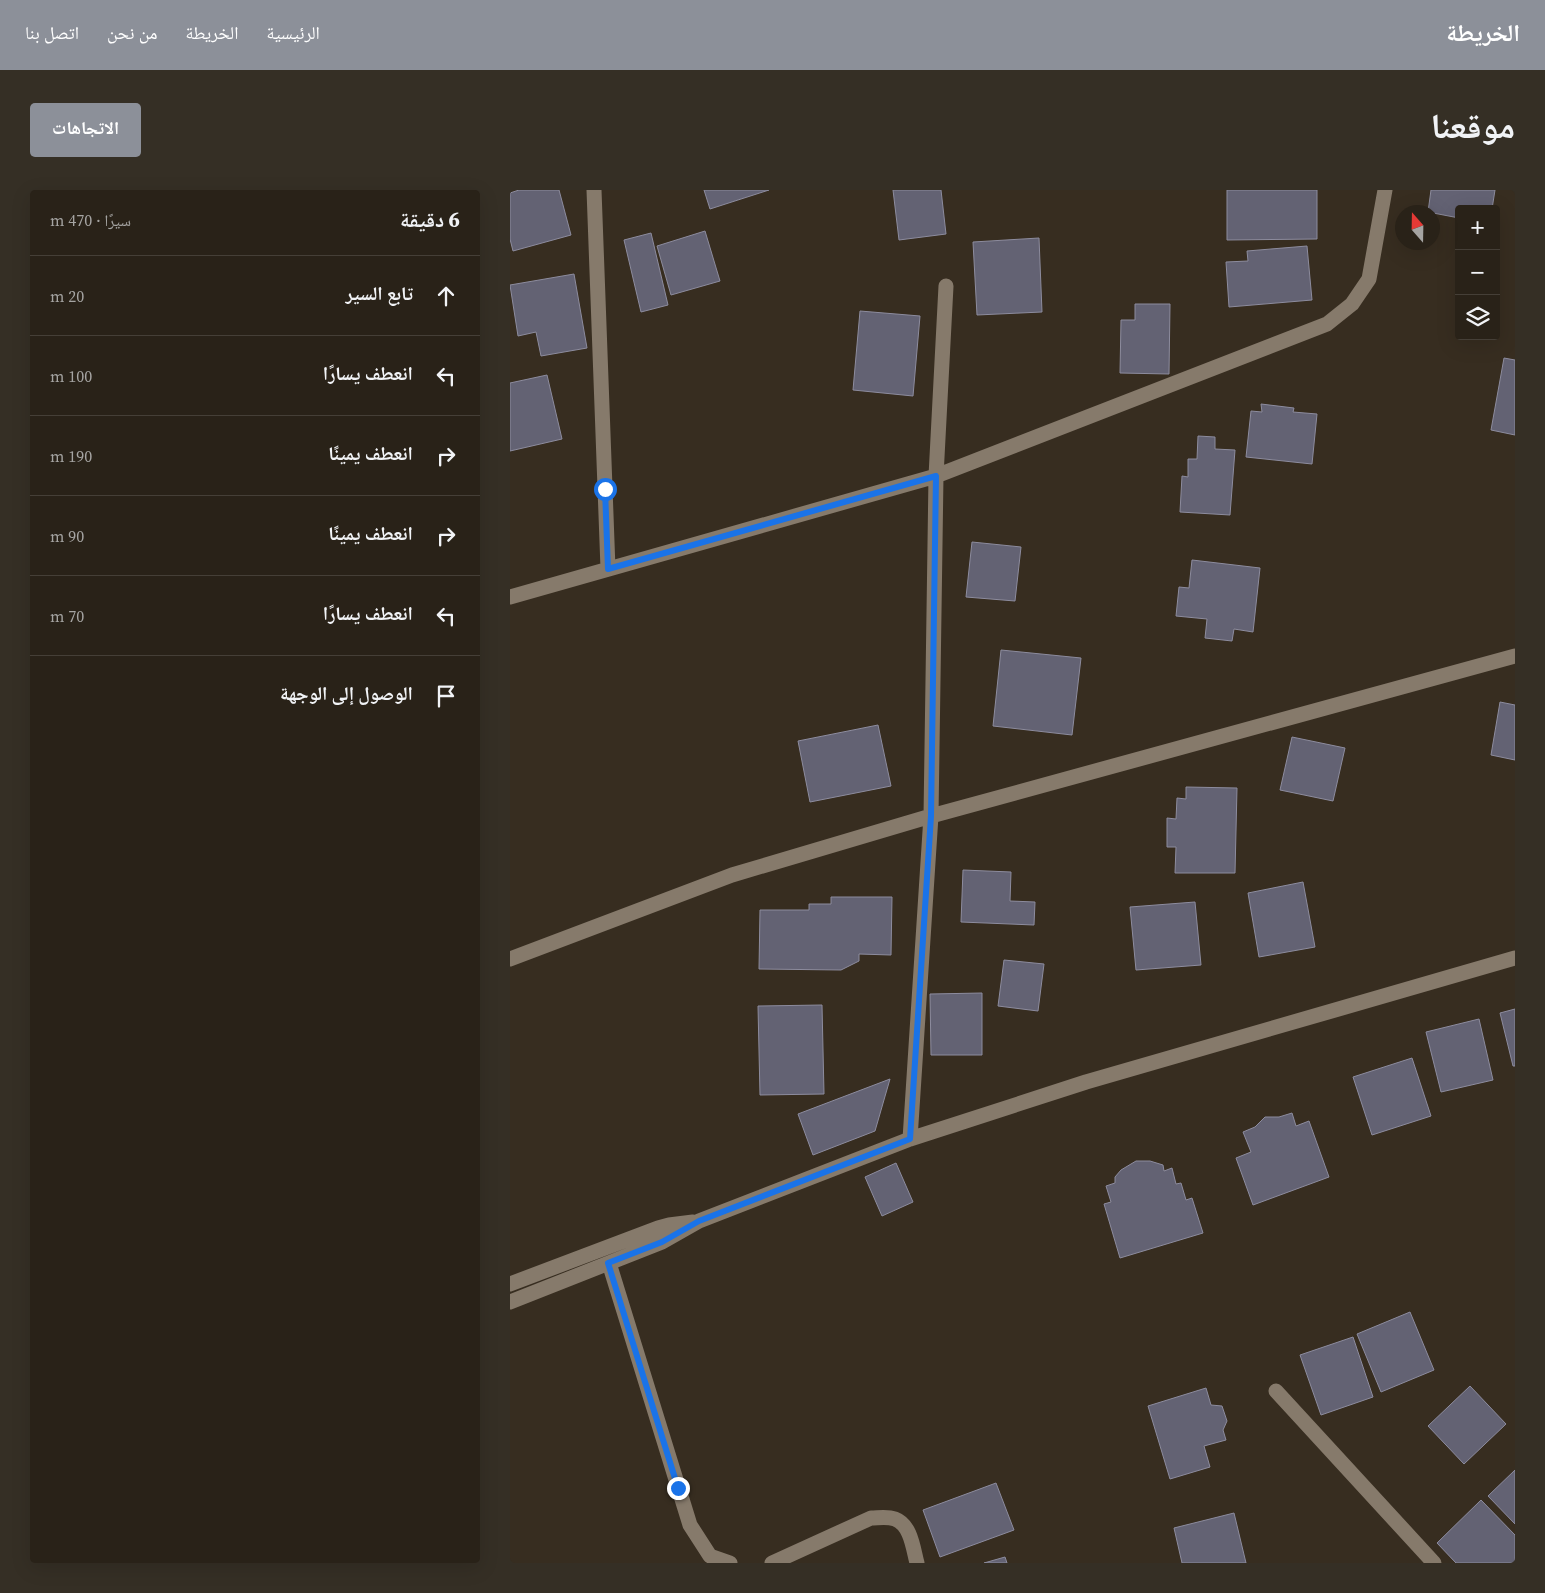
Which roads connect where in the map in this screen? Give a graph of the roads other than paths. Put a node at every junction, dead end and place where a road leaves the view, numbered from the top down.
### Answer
1 (594, 190) edge
2 (1385, 190) edge
3 (946, 286) dead end
4 (936, 476) junction
5 (608, 569) junction
6 (510, 597) edge
7 (1515, 656) edge
8 (931, 816) junction
9 (510, 958) edge
10 (1515, 958) edge
11 (910, 1139) junction
12 (699, 1221) junction
13 (608, 1263) junction
14 (510, 1284) edge
15 (510, 1302) edge
16 (1276, 1391) dead end
17 (730, 1563) edge
18 (772, 1563) edge
19 (917, 1563) edge
20 (1434, 1563) edge

1 - 5 street
2 - 4 street
3 - 4 street
4 - 5 street
4 - 8 street
5 - 6 street
7 - 8 street
8 - 9 street
8 - 11 street
10 - 11 street
11 - 12 street
12 - 13 street
12 - 14 street
13 - 15 street
13 - 17 street
16 - 20 street
18 - 19 street

